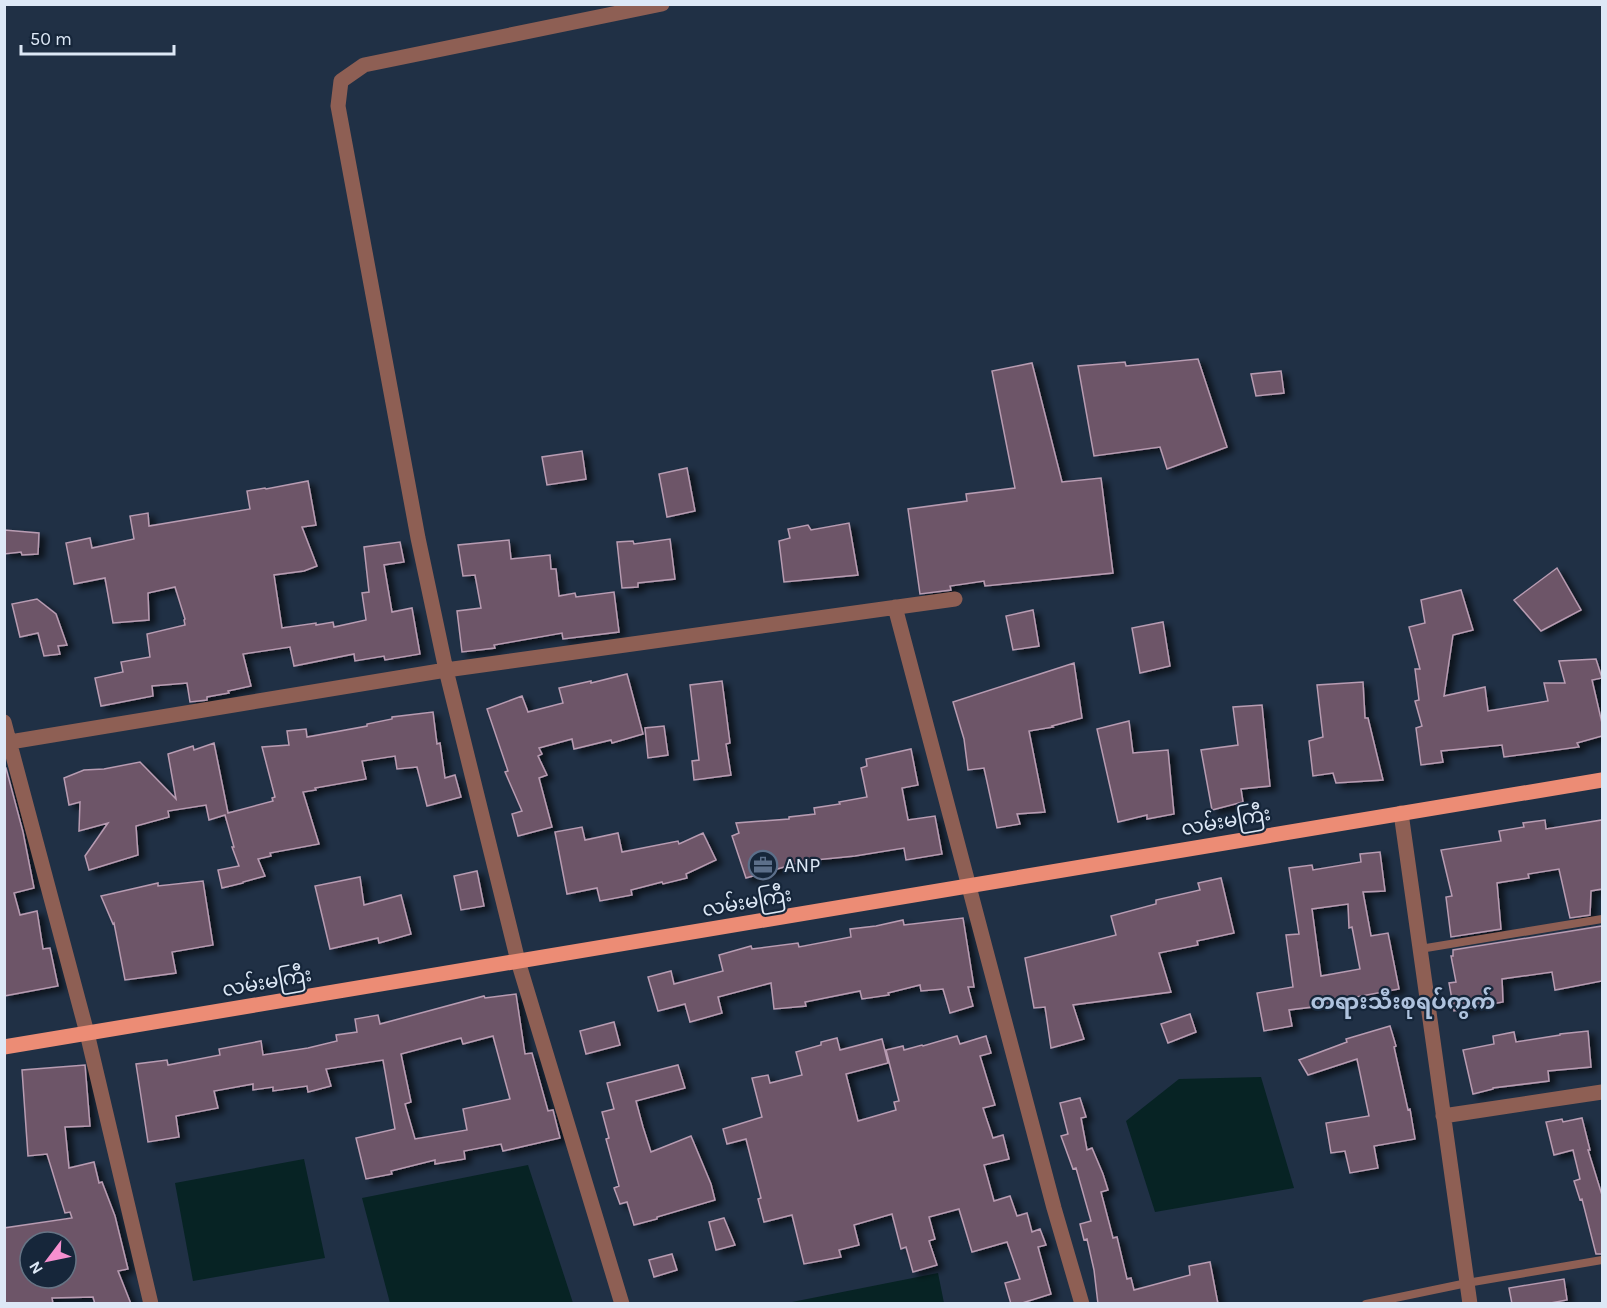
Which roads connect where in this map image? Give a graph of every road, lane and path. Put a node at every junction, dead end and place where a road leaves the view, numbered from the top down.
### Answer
1 (662, 4) edge
2 (955, 599) dead end
3 (895, 607) junction
4 (447, 670) junction
5 (4, 722) edge
6 (7, 743) edge
7 (1602, 780) edge
8 (1401, 813) junction
9 (967, 886) junction
10 (1602, 919) edge
11 (1420, 949) junction
12 (518, 961) junction
13 (87, 1033) junction
14 (4, 1047) edge
15 (1602, 1092) edge
16 (1443, 1116) junction
17 (1602, 1260) edge
18 (1467, 1283) junction
19 (151, 1304) edge
20 (622, 1304) edge
21 (1082, 1304) edge
22 (1366, 1304) edge
23 (1470, 1304) edge

1 - 4 street
2 - 3 street
3 - 4 street
3 - 9 street
4 - 6 street
4 - 12 street
5 - 6 street
6 - 13 street
7 - 8 main road, လမ်းမကြီး
8 - 9 main road, လမ်းမကြီး
8 - 11 street
9 - 12 main road, လမ်းမကြီး
9 - 21 street
10 - 11 lane
11 - 16 street
12 - 13 main road, လမ်းမကြီး
12 - 20 street
13 - 14 main road, လမ်းမကြီး
13 - 19 street
15 - 16 street
16 - 18 street
17 - 18 lane
18 - 22 lane
18 - 23 street

